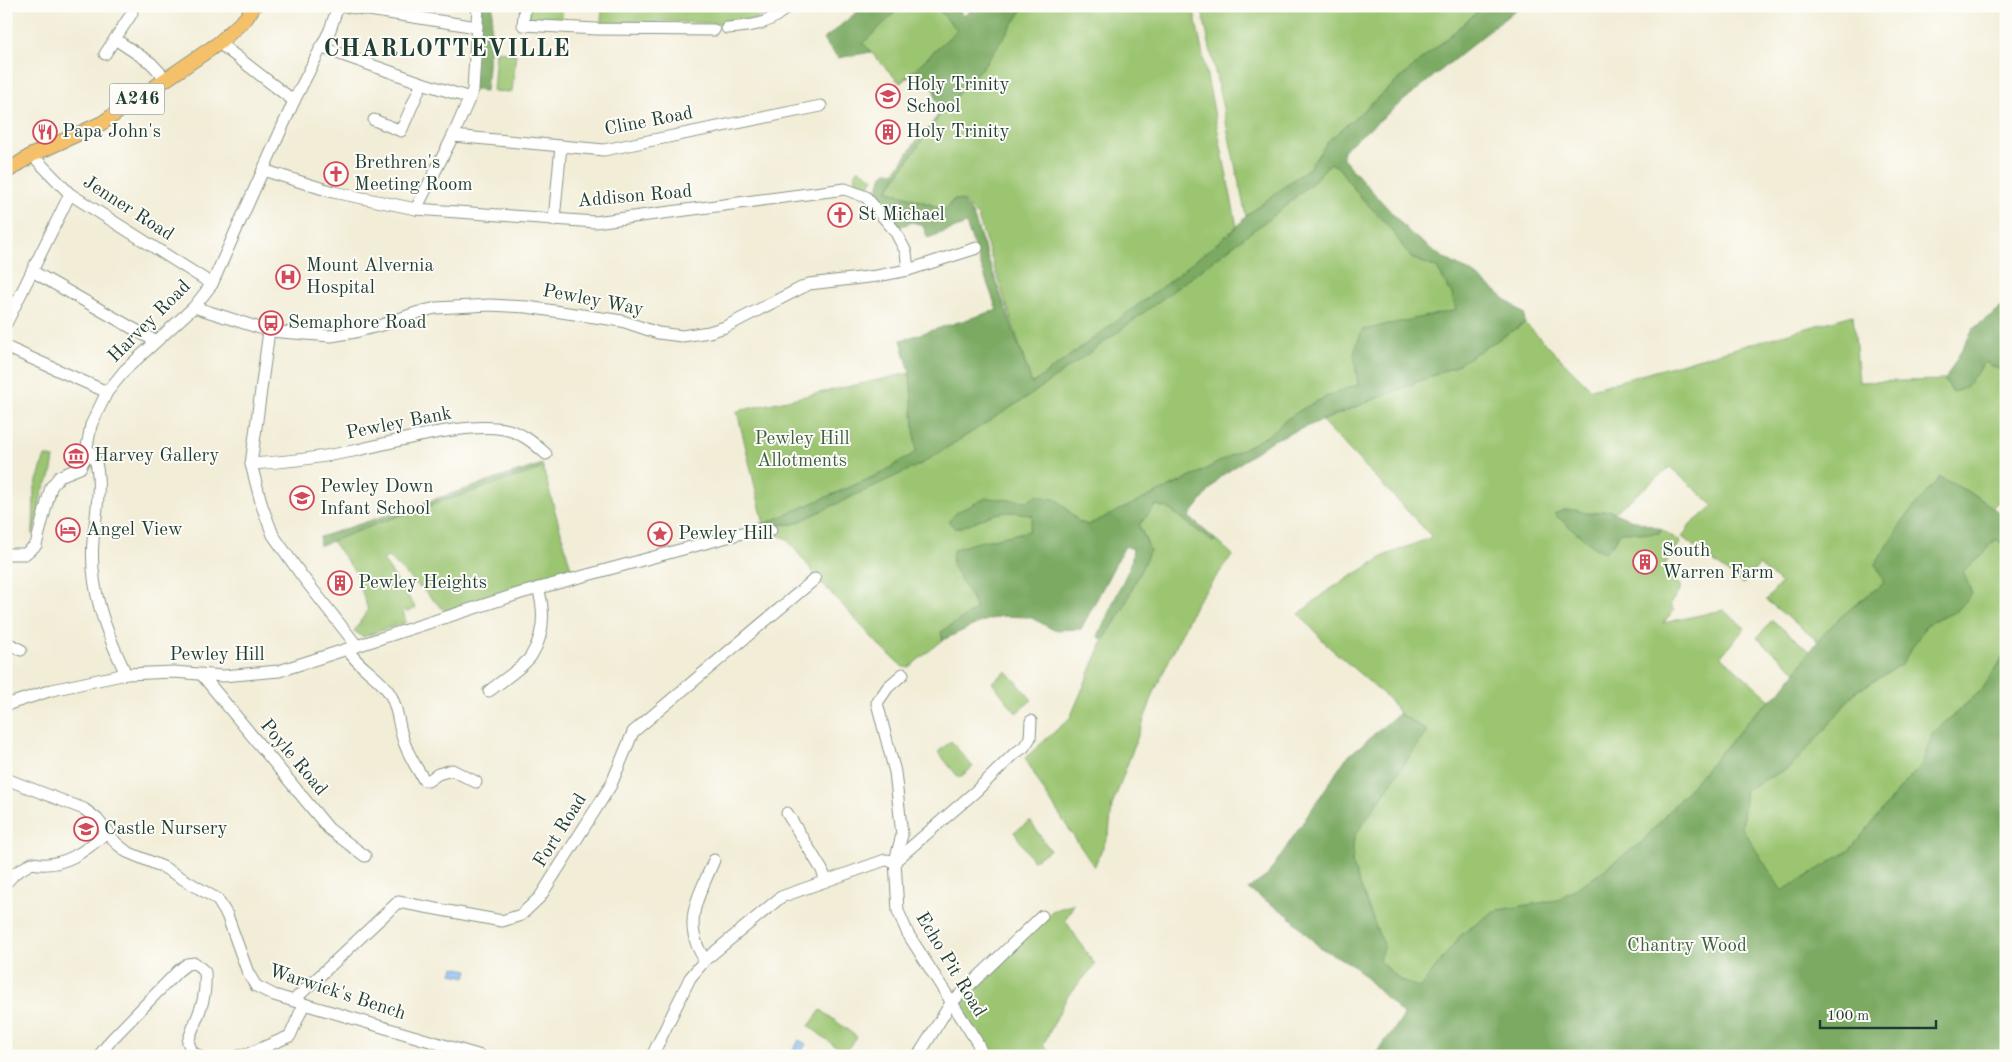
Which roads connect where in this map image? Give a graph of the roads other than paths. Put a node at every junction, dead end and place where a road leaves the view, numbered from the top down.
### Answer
1 (254, 6) edge
2 (338, 6) edge
3 (344, 6) edge
4 (478, 6) edge
5 (525, 6) edge
6 (788, 6) edge
7 (132, 13) dead end
8 (477, 27) junction
9 (727, 28) dead end
10 (714, 30) dead end
11 (115, 39) junction
12 (219, 43) junction
13 (320, 47) junction
14 (105, 54) dead end
15 (166, 79) junction
16 (422, 83) junction
17 (470, 98) junction
18 (294, 101) junction
19 (821, 106) dead end
20 (374, 120) dead end
21 (453, 136) junction
22 (561, 146) junction
23 (32, 155) junction
24 (263, 170) junction
25 (6, 172) edge
26 (70, 194) junction
27 (416, 209) junction
28 (554, 220) junction
29 (977, 248) dead end
30 (908, 270) junction
31 (32, 271) junction
32 (212, 284) junction
33 (194, 307) junction
34 (6, 324) edge
35 (269, 331) junction
36 (155, 341) junction
37 (6, 348) edge
38 (107, 392) junction
39 (87, 448) junction
40 (546, 454) dead end
41 (251, 464) junction
42 (80, 468) junction
43 (98, 478) junction
44 (771, 530) dead end
45 (6, 554) edge
46 (815, 578) dead end
47 (538, 588) junction
48 (6, 642) edge
49 (353, 648) junction
50 (21, 650) dead end
51 (126, 674) junction
52 (903, 674) dead end
53 (202, 675) junction
54 (489, 691) dead end
55 (6, 705) edge
56 (1031, 720) dead end
57 (6, 779) edge
58 (476, 782) dead end
59 (787, 813) dead end
60 (108, 831) junction
61 (365, 856) dead end
62 (714, 860) dead end
63 (895, 861) junction
64 (826, 881) junction
65 (6, 883) edge
66 (1042, 916) dead end
67 (705, 960) junction
68 (299, 1002) junction
69 (951, 1003) junction
70 (99, 1056) edge
71 (199, 1056) edge
72 (238, 1056) edge
73 (481, 1056) edge
74 (652, 1056) edge
75 (918, 1056) edge
76 (983, 1056) edge

1 - 12 main road, A246
2 - 13 street, Harvey Road
3 - 8 street
4 - 8 street
5 - 10 street
6 - 9 street
7 - 11 street
8 - 17 street
11 - 14 street
11 - 15 street
12 - 15 main road, A246
12 - 18 street
13 - 16 street
13 - 18 street, Harvey Road
15 - 23 main road, A246
16 - 17 street
16 - 20 street
17 - 21 street
18 - 24 street, Harvey Road
19 - 22 street, Cline Road
21 - 22 street, Cline Road
21 - 27 street
22 - 28 street
23 - 25 main road, A246
23 - 26 street, Jenner Road
24 - 27 street, Addison Road
24 - 32 street, Harvey Road
26 - 31 street
26 - 32 street, Jenner Road
27 - 28 street, Addison Road
28 - 30 street, Addison Road
29 - 30 street, Pewley Way
30 - 35 street, Pewley Way
31 - 34 street
31 - 36 street
32 - 33 street, Harvey Road
33 - 35 street, Pewley Way
33 - 36 street, Harvey Road
35 - 41 street
36 - 38 street, Harvey Road
37 - 38 street
38 - 39 street, Harvey Road
39 - 42 street, Harvey Road
39 - 43 street
40 - 41 street, Pewley Bank
41 - 49 street
42 - 43 street
42 - 45 street
43 - 51 street
44 - 47 street, Pewley Hill
46 - 68 street, Fort Road
47 - 49 street, Pewley Hill
47 - 54 street
48 - 50 street
49 - 53 street, Pewley Hill
49 - 58 street
51 - 53 street, Pewley Hill
51 - 55 street, Pewley Hill
52 - 63 street, Echo Pit Road
53 - 61 street, Poyle Road
56 - 63 street
57 - 60 street, Warwick's Bench
59 - 64 street
60 - 65 street
60 - 68 street, Warwick's Bench
62 - 67 street
63 - 64 street
63 - 69 street, Echo Pit Road
64 - 67 street
66 - 69 street
67 - 74 street
68 - 72 street
68 - 73 street, Warwick's Bench
69 - 75 street
69 - 76 street, Echo Pit Road
70 - 71 street

